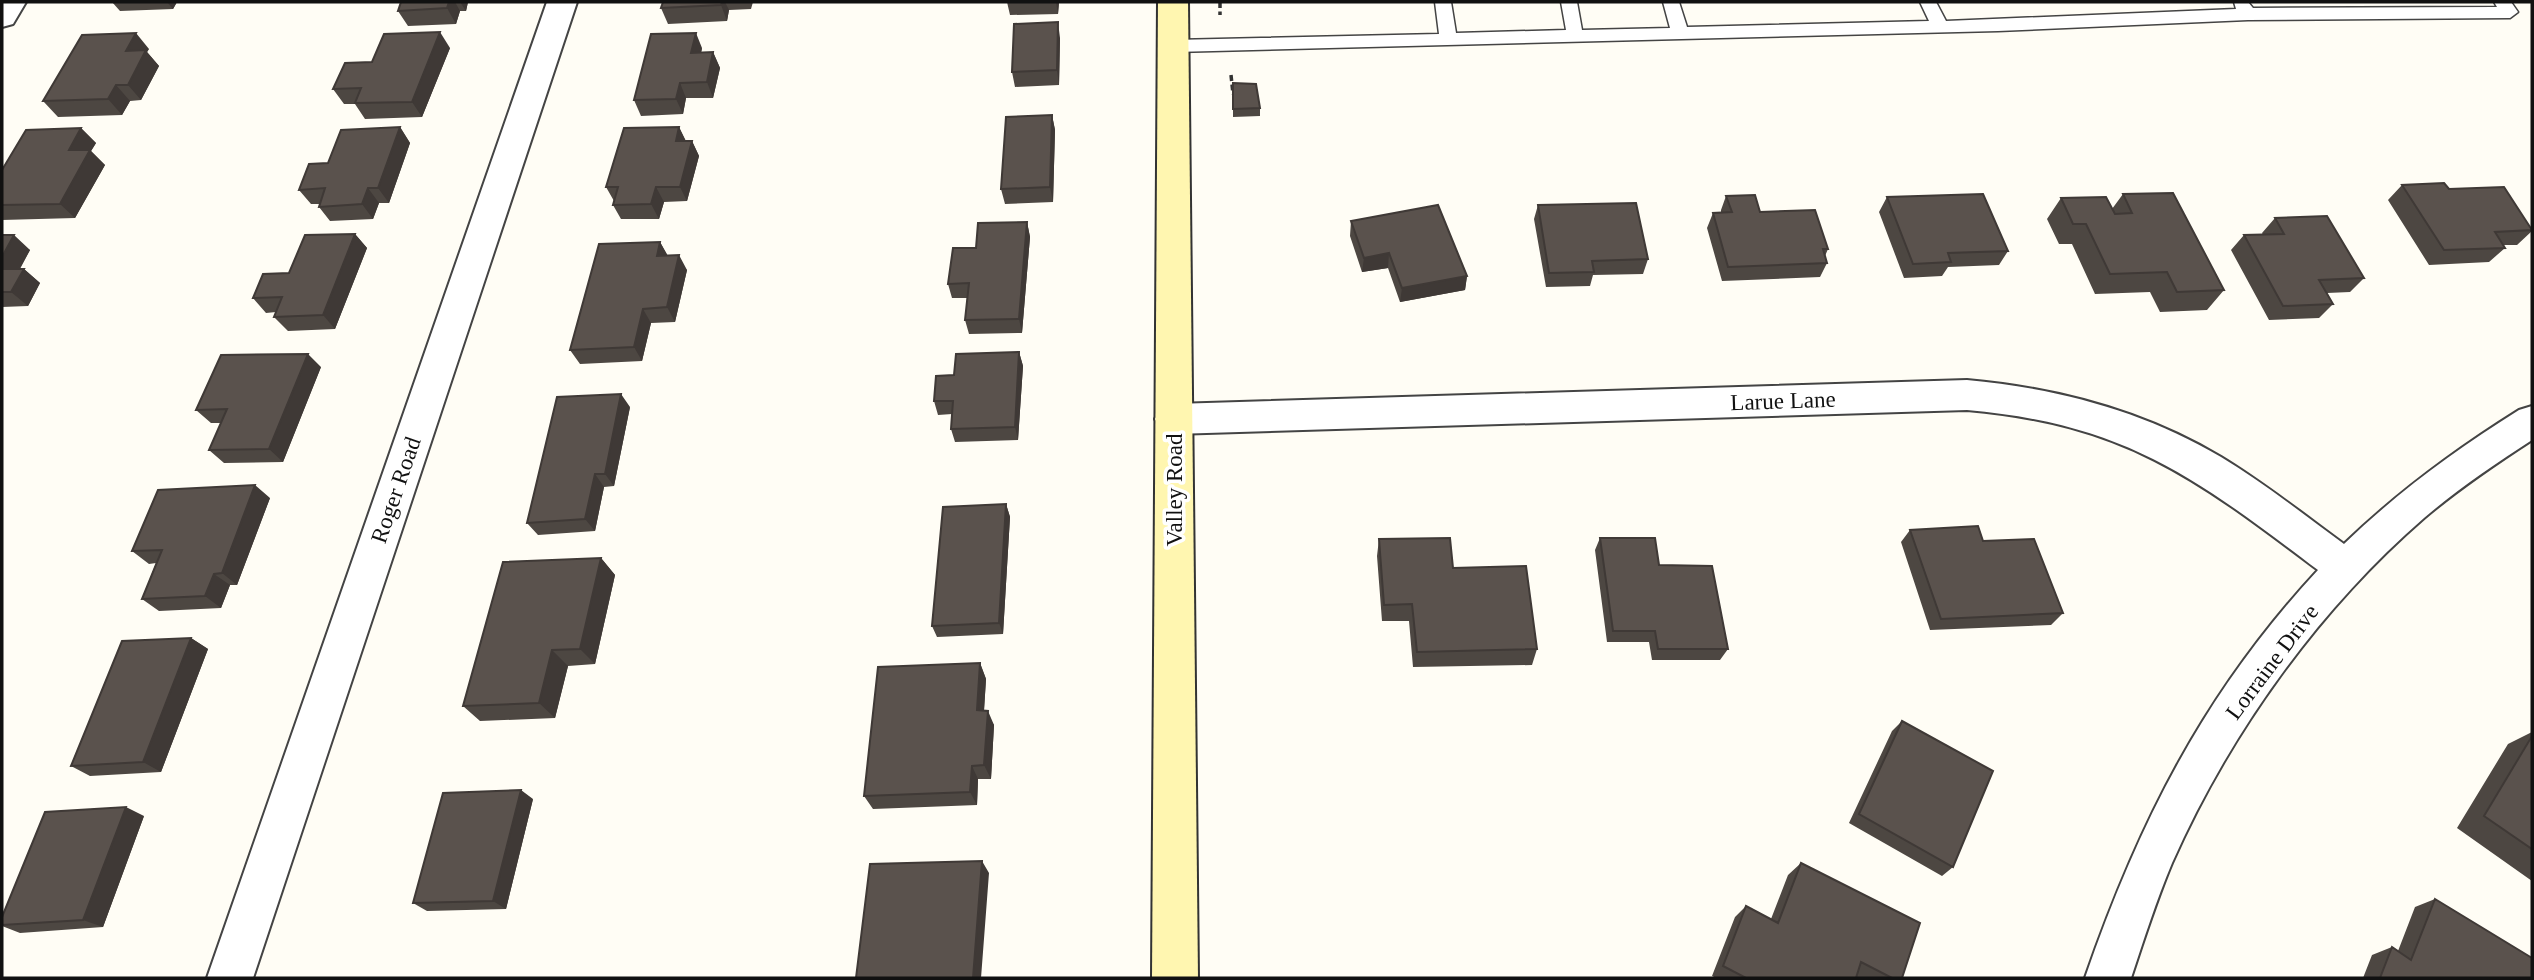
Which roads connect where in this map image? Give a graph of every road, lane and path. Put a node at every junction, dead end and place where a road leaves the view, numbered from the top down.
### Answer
1 (11, 2) edge
2 (562, 2) edge
3 (1174, 2) edge
4 (1443, 2) edge
5 (1569, 2) edge
6 (1671, 2) edge
7 (1928, 2) edge
8 (2502, 2) edge
9 (2382, 7) edge
10 (2244, 8) edge
11 (2, 17) edge
12 (1940, 26) junction
13 (1680, 33) junction
14 (1575, 36) junction
15 (1448, 39) junction
16 (1174, 46) junction
17 (1174, 419) junction
18 (2532, 421) edge
19 (2347, 569) junction
20 (230, 978) edge
21 (1175, 978) edge
22 (2108, 978) edge

1 - 11 street
2 - 20 street, Roger Road
3 - 16 street, Valley Road
4 - 15 lane
5 - 14 lane
6 - 13 lane
7 - 12 lane
8 - 9 lane
9 - 10 lane
10 - 12 lane
12 - 13 lane
13 - 14 lane
14 - 15 lane
15 - 16 lane
16 - 17 street, Valley Road
17 - 19 street, Larue Lane
17 - 21 street, Valley Road
18 - 19 street, Lorraine Drive
19 - 22 street, Lorraine Drive

